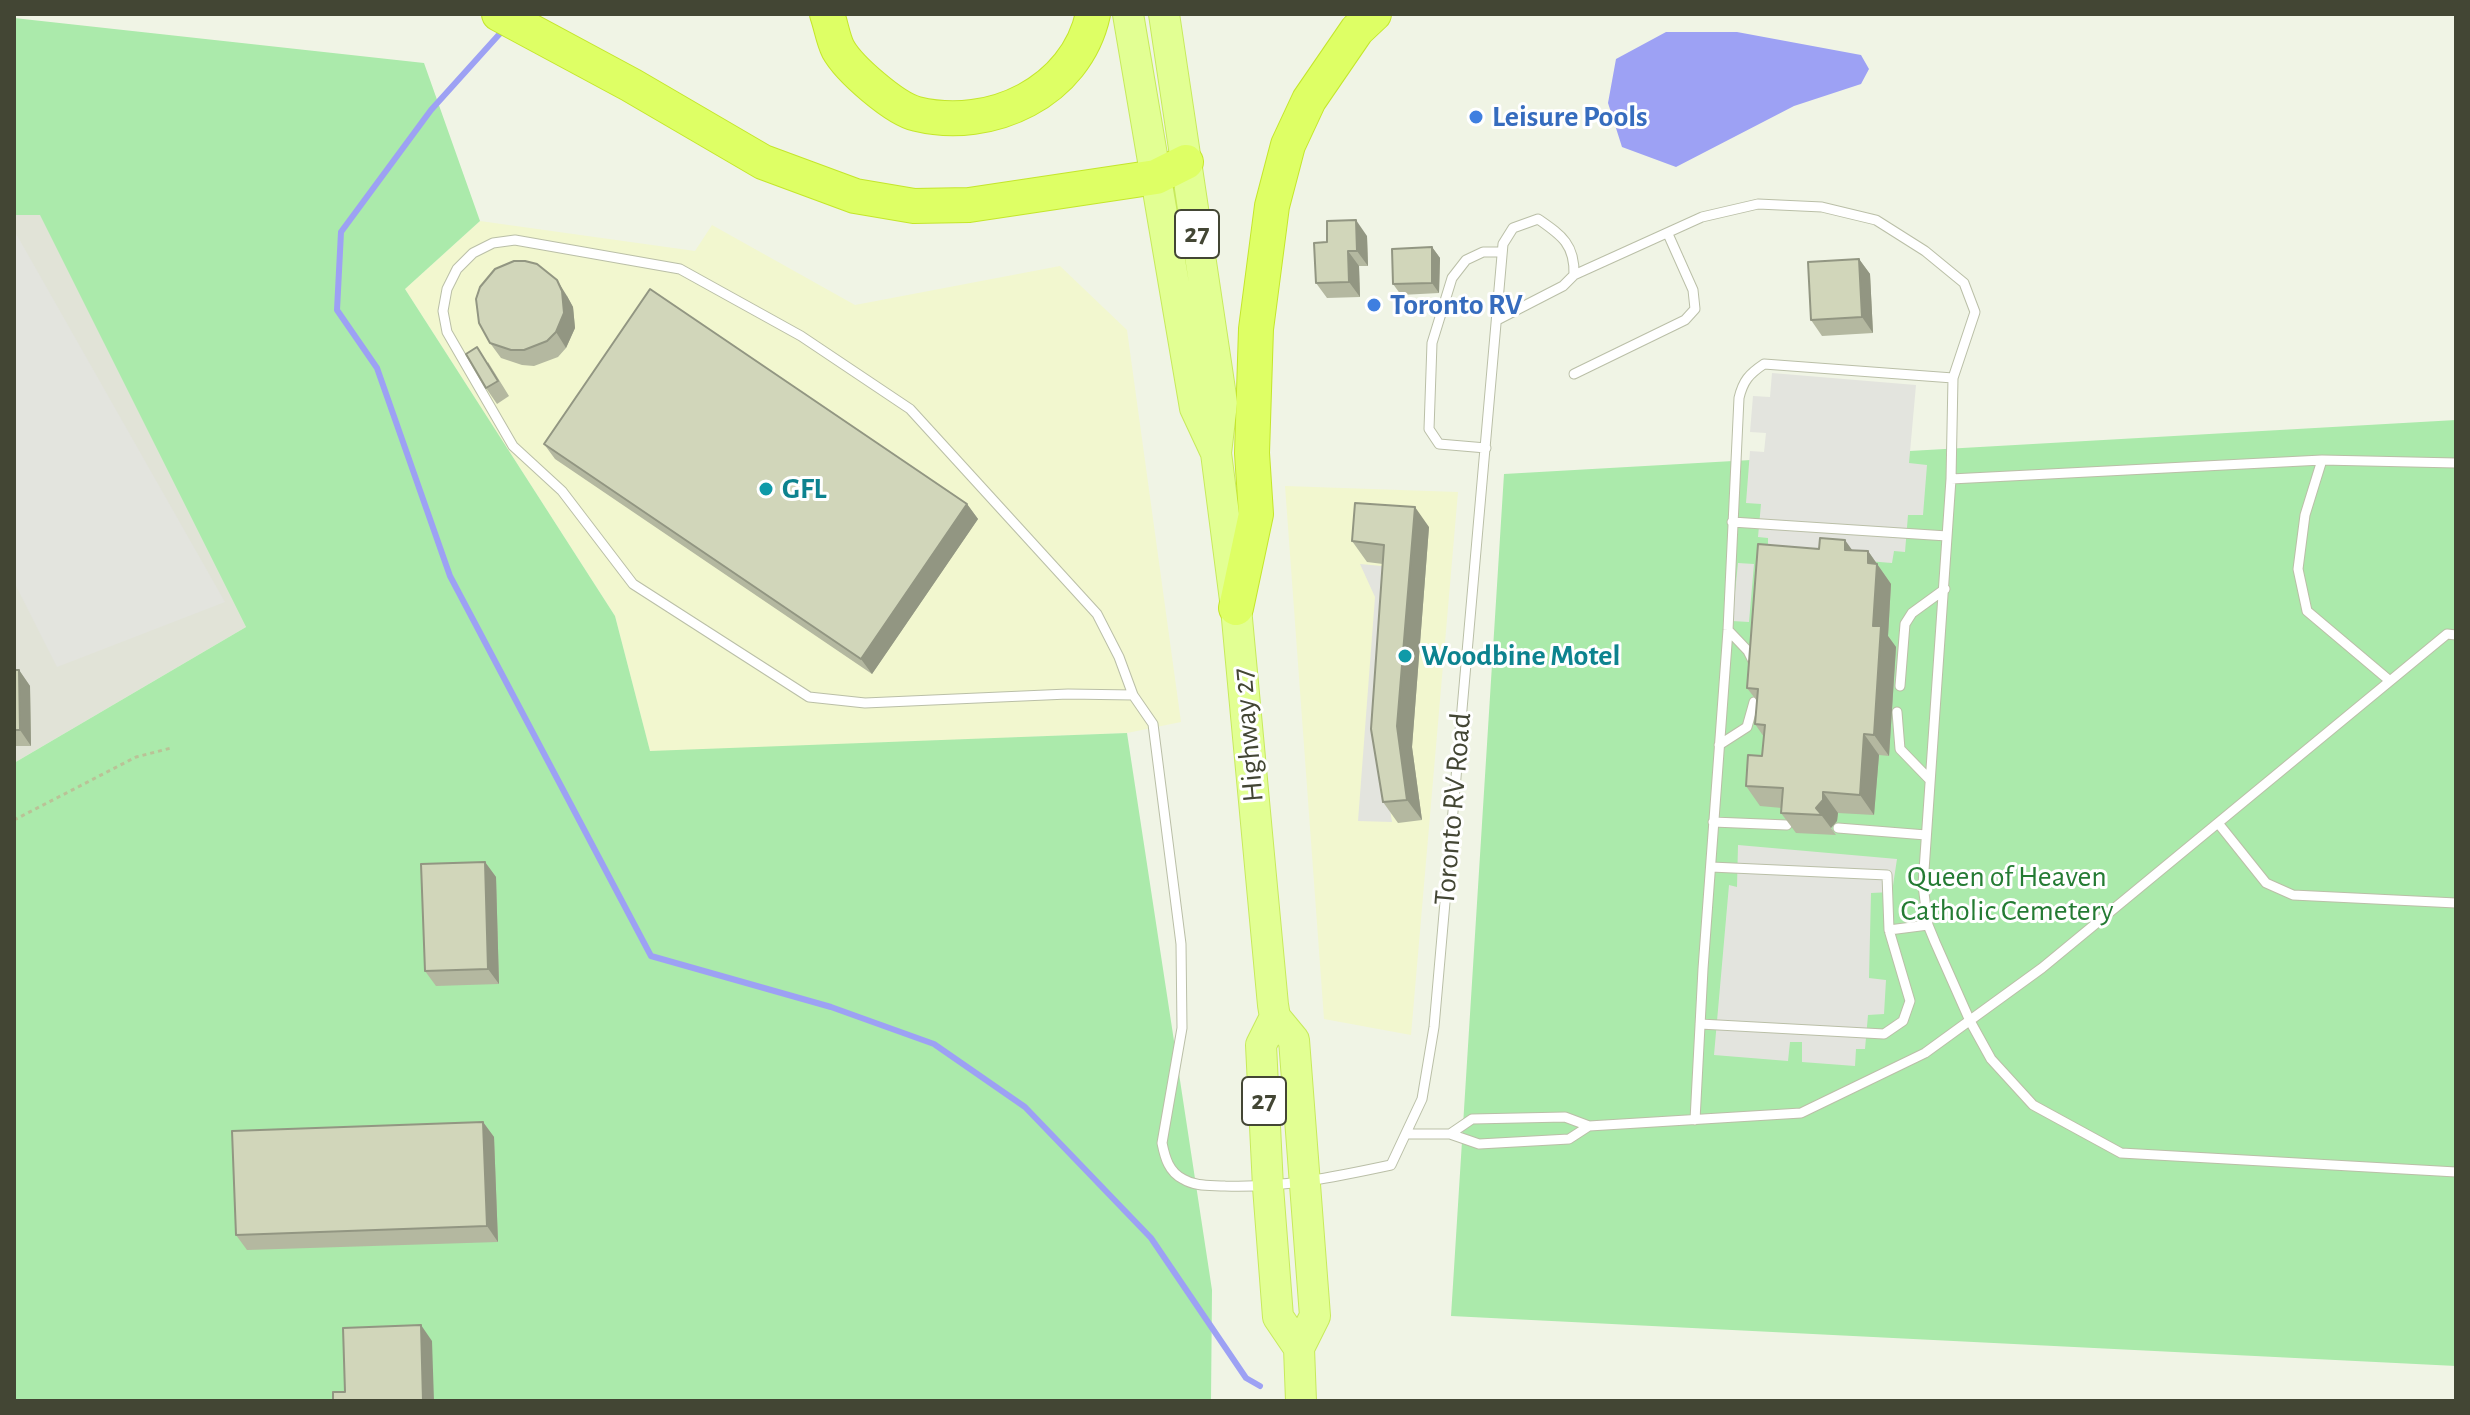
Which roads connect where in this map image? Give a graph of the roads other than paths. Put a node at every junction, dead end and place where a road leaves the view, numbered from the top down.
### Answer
1 (499, 14) edge
2 (827, 14) edge
3 (1093, 14) edge
4 (1128, 14) edge
5 (1164, 14) edge
6 (1374, 14) edge
7 (1186, 162) junction
8 (1156, 177) junction
9 (1668, 234) junction
10 (1502, 252) junction
11 (1574, 275) junction
12 (1497, 320) junction
13 (1574, 374) dead end
14 (1953, 378) junction
15 (1486, 448) junction
16 (1216, 453) junction
17 (2322, 460) junction
18 (2456, 463) edge
19 (1951, 479) junction
20 (1732, 522) junction
21 (1947, 536) junction
22 (1945, 589) junction
23 (1236, 608) junction
24 (2456, 626) edge
25 (1728, 630) junction
26 (2451, 634) edge
27 (1756, 677) edge
28 (2390, 681) junction
29 (1900, 686) dead end
30 (1133, 695) junction
31 (1754, 702) edge
32 (1897, 712) dead end
33 (1719, 745) junction
34 (1930, 780) junction
35 (1713, 822) junction
36 (2218, 823) junction
37 (1787, 825) edge
38 (1838, 828) dead end
39 (1926, 835) junction
40 (1711, 867) junction
41 (2456, 903) edge
42 (1928, 925) junction
43 (1889, 930) junction
44 (1275, 1017) junction
45 (1970, 1021) junction
46 (1700, 1024) junction
47 (1695, 1120) junction
48 (1589, 1126) junction
49 (1406, 1134) junction
50 (1450, 1134) junction
51 (2456, 1172) edge
52 (1305, 1182) junction
53 (1268, 1187) junction
54 (1299, 1348) junction
55 (1301, 1401) edge

1 - 8 highway
2 - 3 highway
4 - 8 main road, Highway 27 / 27
5 - 7 main road, Highway 27 / 27
6 - 23 highway
7 - 8 highway
7 - 16 main road, Highway 27 / 27
8 - 16 main road, Highway 27 / 27
9 - 11 lane
9 - 13 lane
9 - 14 lane
10 - 11 lane
10 - 12 lane, Toronto RV Road
10 - 15 lane
11 - 12 lane
12 - 15 lane, Toronto RV Road
14 - 19 lane
14 - 20 lane
15 - 49 lane, Toronto RV Road
16 - 23 main road, Highway 27 / 27
17 - 18 lane
17 - 19 lane
17 - 28 lane
19 - 21 lane
20 - 21 lane
20 - 25 lane
21 - 22 lane
22 - 29 lane
22 - 34 lane
23 - 44 main road, Highway 27 / 27
24 - 26 lane
25 - 27 lane
25 - 33 lane
26 - 28 lane
28 - 36 lane
30 - 30 lane
30 - 53 lane, Toronto RV Road
31 - 33 lane
32 - 34 lane
33 - 35 lane
34 - 39 lane
35 - 37 lane
35 - 40 lane
36 - 41 lane
36 - 45 lane
38 - 39 lane
39 - 42 lane
40 - 43 lane
40 - 46 lane
42 - 43 lane
42 - 45 lane
43 - 46 lane
44 - 52 main road, Highway 27 / 27
44 - 53 main road, Highway 27 / 27
45 - 47 lane
45 - 51 lane
46 - 47 lane
47 - 48 lane
48 - 50 lane
48 - 50 lane
49 - 50 lane
49 - 52 lane, Toronto RV Road
52 - 53 lane, Toronto RV Road
52 - 54 main road, Highway 27 / 27
53 - 54 main road, Highway 27 / 27
54 - 55 main road, Highway 27 / 27

